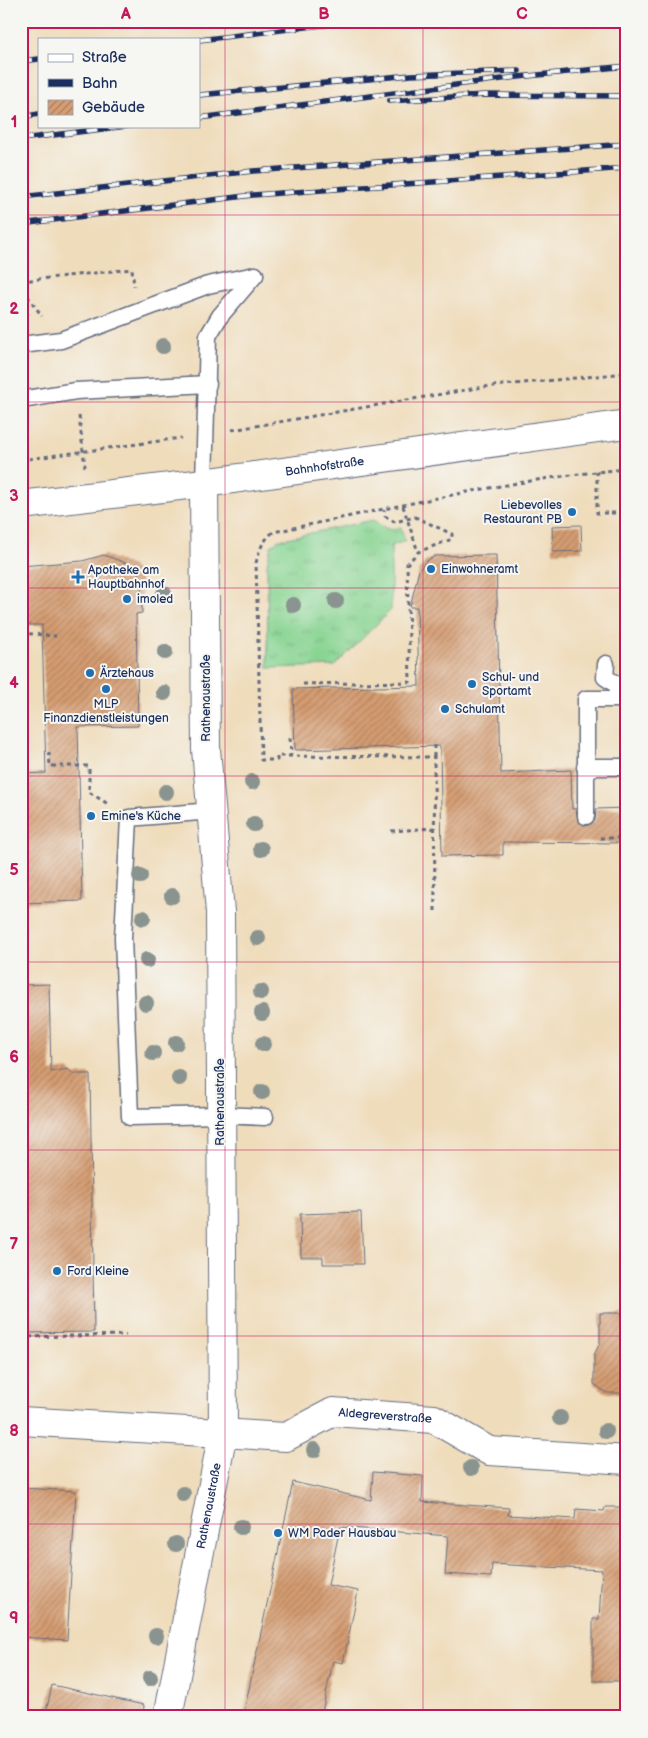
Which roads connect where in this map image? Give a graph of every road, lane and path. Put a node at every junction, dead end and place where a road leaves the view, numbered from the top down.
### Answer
1 (21, 257) edge
2 (23, 281) edge
3 (134, 285) dead end
4 (43, 316) dead end
5 (21, 345) edge
6 (627, 373) edge
7 (208, 384) junction
8 (21, 400) edge
9 (627, 424) edge
10 (207, 434) junction
11 (21, 460) edge
12 (627, 469) edge
13 (596, 471) junction
14 (204, 483) junction
15 (21, 504) edge
16 (403, 506) junction
17 (384, 510) junction
18 (627, 513) edge
19 (407, 519) junction
20 (418, 552) junction
21 (21, 633) edge
22 (56, 636) dead end
23 (606, 664) dead end
24 (303, 684) dead end
25 (627, 685) edge
26 (627, 699) edge
27 (290, 738) dead end
28 (434, 744) dead end
29 (49, 752) dead end
30 (291, 755) junction
31 (434, 757) junction
32 (585, 767) junction
33 (627, 767) edge
34 (211, 811) junction
35 (586, 816) dead end
36 (129, 818) junction
37 (435, 828) junction
38 (391, 831) dead end
39 (435, 911) dead end
40 (220, 1116) junction
41 (265, 1117) dead end
42 (21, 1336) edge
43 (126, 1336) dead end
44 (21, 1421) edge
45 (223, 1432) junction
46 (627, 1460) edge
47 (168, 1717) edge

1 - 2 path
2 - 3 path
2 - 4 path
5 - 7 lane
6 - 10 path
7 - 8 lane
7 - 10 lane
9 - 14 street, Bahnhofstraße
10 - 11 path
10 - 14 lane
12 - 13 path
13 - 16 path
13 - 18 path
14 - 15 street, Bahnhofstraße
14 - 34 street, Rathenaustraße
16 - 17 path
16 - 19 path
17 - 19 path
17 - 30 path
19 - 20 path
19 - 20 path
20 - 24 path
21 - 22 path
23 - 25 lane
26 - 32 lane
27 - 30 path
28 - 31 path
29 - 36 path
30 - 31 path
31 - 37 path
32 - 33 lane
32 - 35 lane
34 - 36 lane
34 - 40 street, Rathenaustraße
36 - 40 lane
37 - 38 path
37 - 39 path
40 - 41 lane
40 - 45 street, Rathenaustraße
42 - 43 path
44 - 45 street, Aldegreverstraße
45 - 46 street, Aldegreverstraße
45 - 47 street, Rathenaustraße

